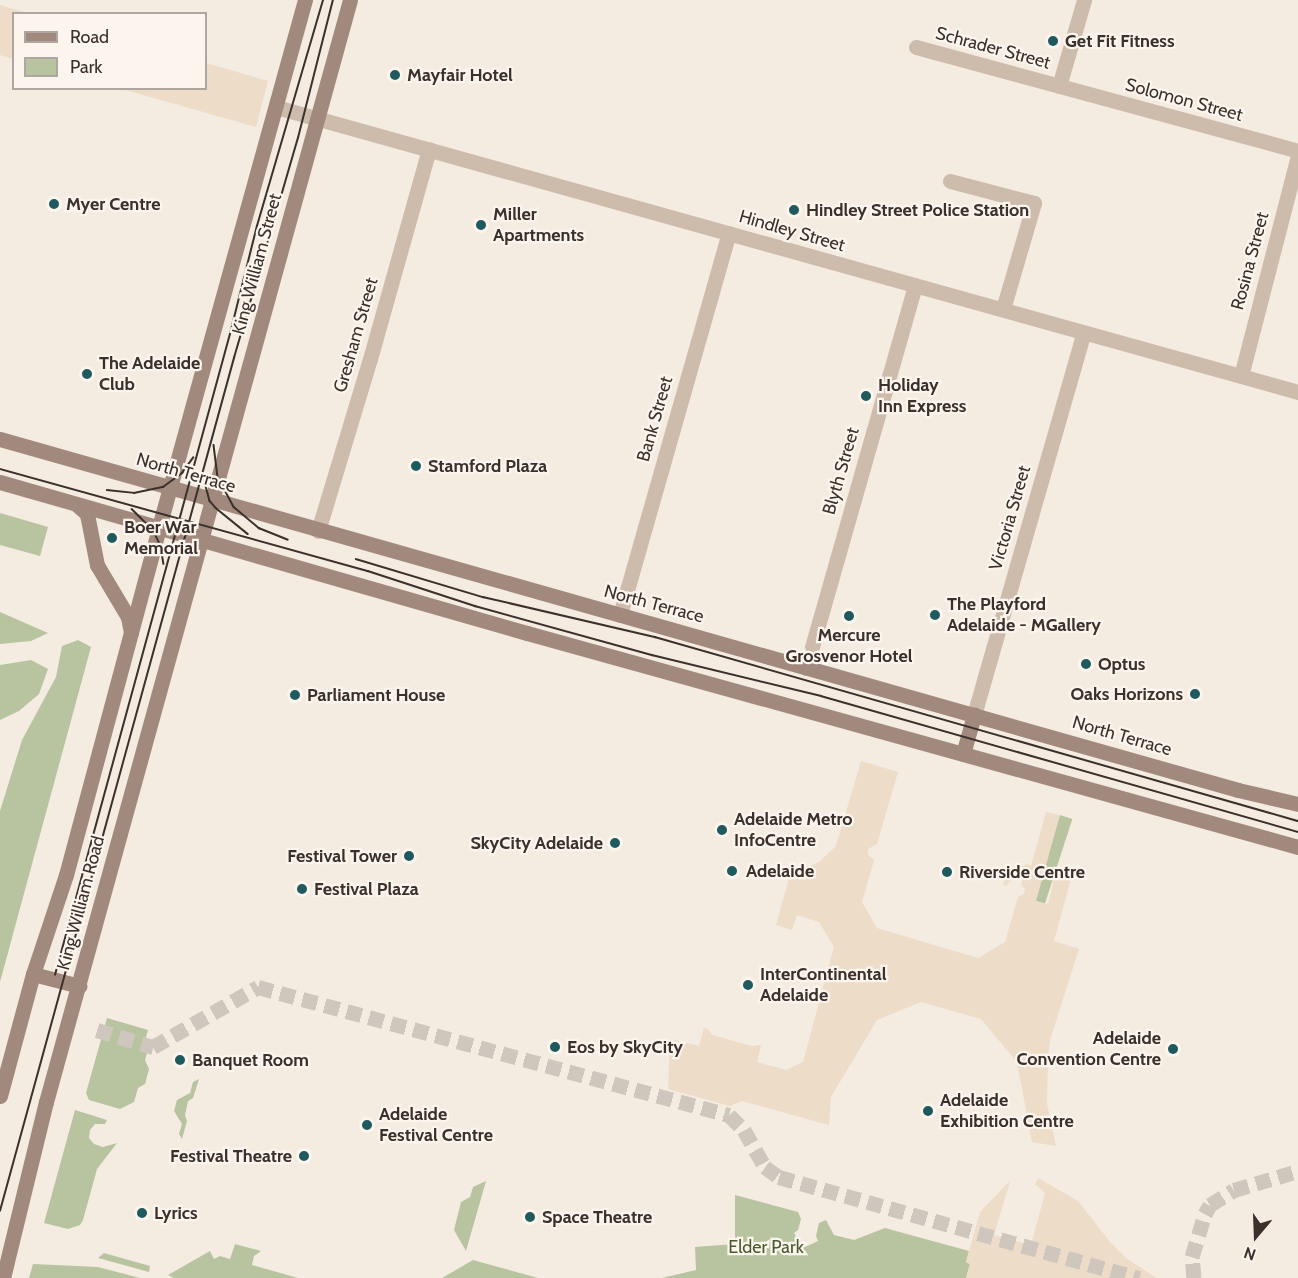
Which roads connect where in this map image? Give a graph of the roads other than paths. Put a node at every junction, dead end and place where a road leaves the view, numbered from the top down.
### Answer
1 (305, 0) edge
2 (350, 0) edge
3 (1084, 0) edge
4 (916, 46) dead end
5 (1059, 86) junction
6 (276, 107) junction
7 (318, 118) junction
8 (429, 149) junction
9 (1298, 151) edge
10 (1298, 156) edge
11 (950, 181) dead end
12 (729, 233) junction
13 (915, 285) junction
14 (1003, 309) junction
15 (1084, 332) junction
16 (1241, 376) junction
17 (1298, 392) edge
18 (0, 439) edge
19 (0, 482) edge
20 (170, 489) junction
21 (211, 501) junction
22 (73, 503) junction
23 (159, 527) junction
24 (318, 531) junction
25 (200, 539) junction
26 (620, 615) junction
27 (131, 638) junction
28 (806, 668) junction
29 (974, 715) junction
30 (963, 754) junction
31 (1298, 804) edge
32 (1298, 847) edge
33 (33, 974) junction
34 (79, 986) junction
35 (0, 1096) edge
36 (3, 1278) edge

1 - 6 main road, King William Street
2 - 7 main road, King William Street
3 - 5 street
4 - 5 street, Schrader Street
5 - 9 street, Solomon Street
6 - 7 street, Hindley Street
6 - 20 main road, King William Street
7 - 8 street, Hindley Street
7 - 21 main road, King William Street
8 - 12 street, Hindley Street
8 - 24 street, Gresham Street
10 - 16 street, Rosina Street
11 - 14 street
12 - 13 street, Hindley Street
12 - 26 street, Bank Street
13 - 14 street, Hindley Street
13 - 28 street, Blyth Street
14 - 15 street, Hindley Street
15 - 16 street, Hindley Street
15 - 29 street, Victoria Street
16 - 17 street, Hindley Street
18 - 20 main road, North Terrace
19 - 22 main road
20 - 21 main road, North Terrace
20 - 23 main road, King William Road
21 - 24 main road, North Terrace
21 - 25 main road, King William Street
22 - 23 main road
22 - 27 main road
23 - 25 main road
23 - 27 main road, King William Road
24 - 26 main road, North Terrace
25 - 30 main road
25 - 34 main road, King William Road
26 - 28 main road, North Terrace
27 - 33 main road, King William Road
28 - 29 main road, North Terrace
29 - 30 main road
29 - 31 main road, North Terrace
30 - 32 main road
33 - 34 main road
33 - 35 main road, King William Road
34 - 36 main road, King William Road

